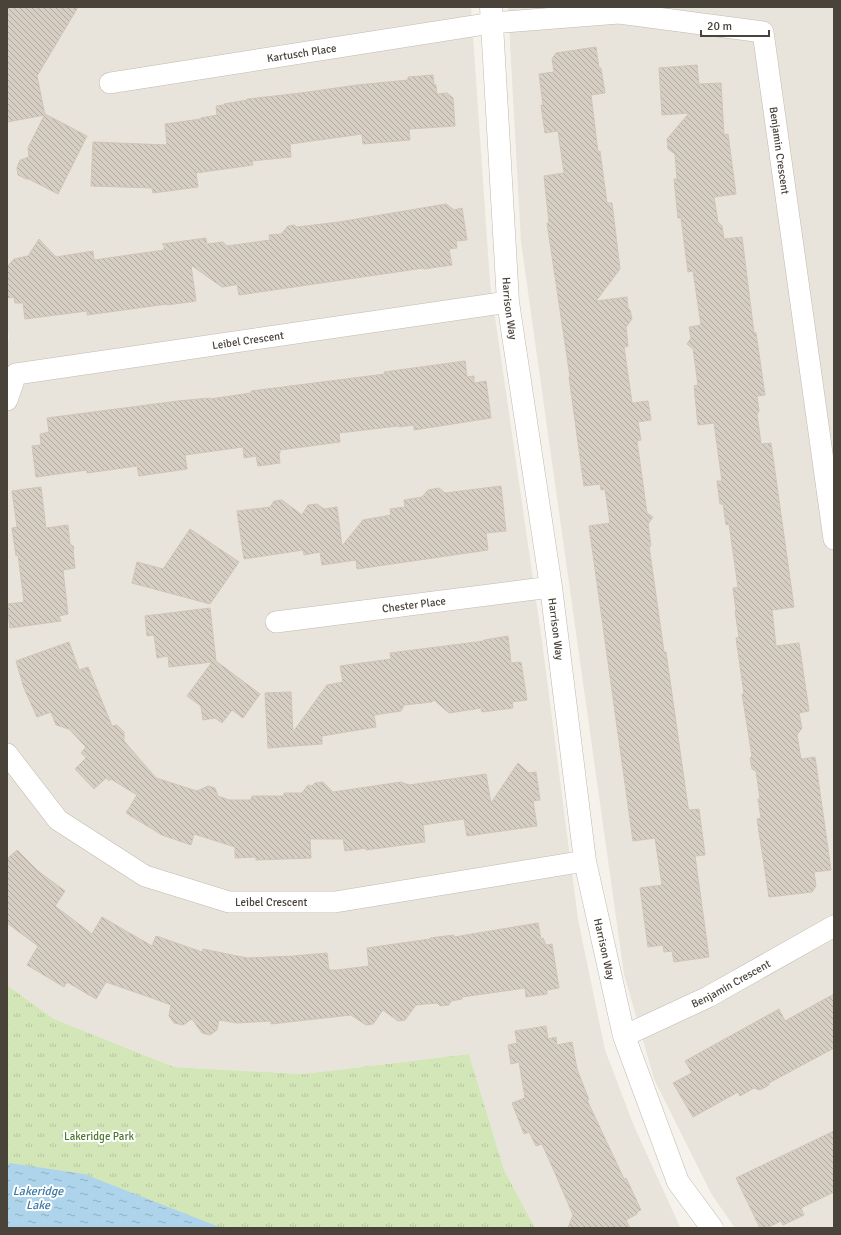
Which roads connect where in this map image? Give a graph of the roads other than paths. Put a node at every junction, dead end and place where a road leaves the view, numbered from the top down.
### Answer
1 (492, 15) edge
2 (110, 83) dead end
3 (508, 302) junction
4 (7, 400) edge
5 (834, 539) edge
6 (551, 586) junction
7 (276, 622) dead end
8 (7, 754) edge
9 (584, 861) junction
10 (834, 926) edge
11 (624, 1036) junction
12 (712, 1228) edge

1 - 2 street, Kartusch Place
1 - 3 street, Harrison Way
1 - 5 street, Benjamin Crescent
3 - 4 street, Leibel Crescent
3 - 6 street, Harrison Way
6 - 7 street, Chester Place
6 - 9 street, Harrison Way
8 - 9 street, Leibel Crescent
9 - 11 street, Harrison Way
10 - 11 street, Benjamin Crescent
11 - 12 street, Harrison Way

